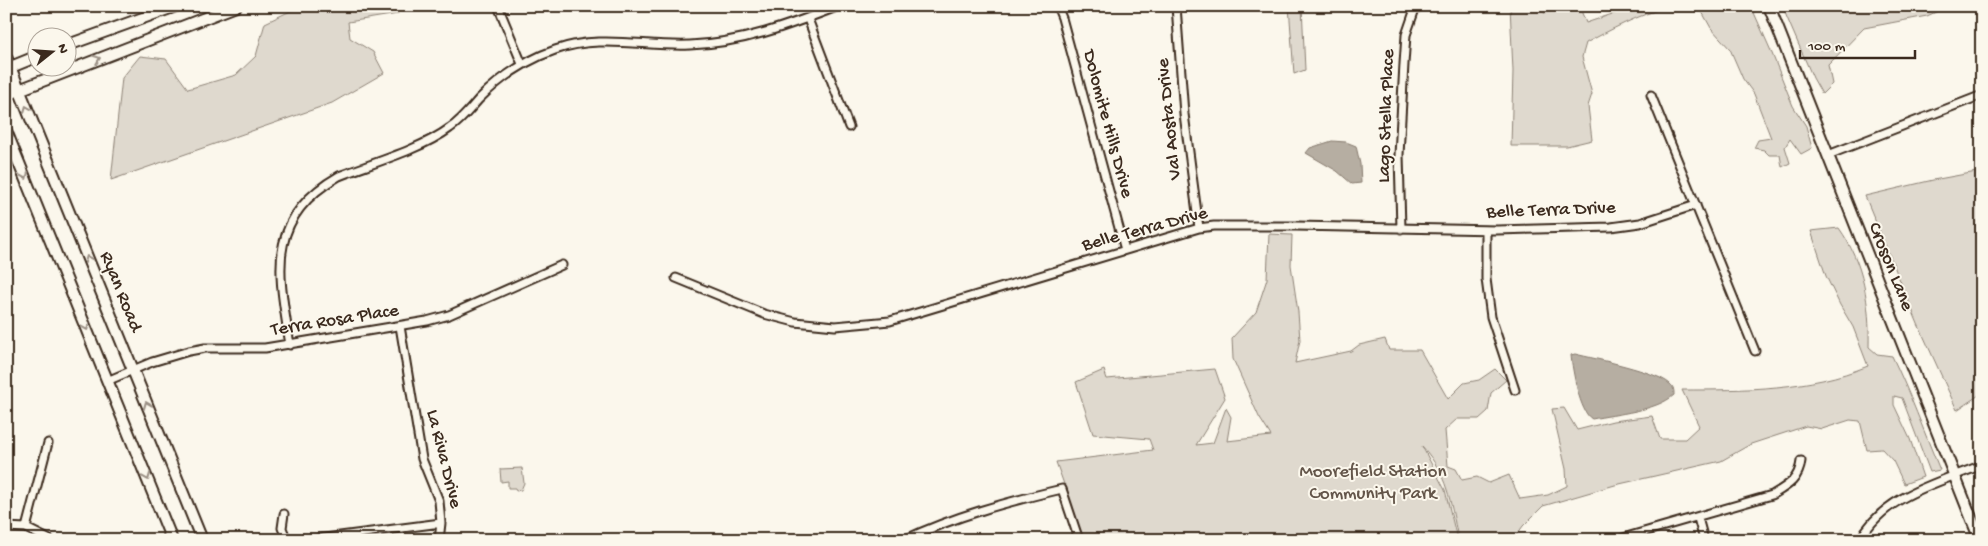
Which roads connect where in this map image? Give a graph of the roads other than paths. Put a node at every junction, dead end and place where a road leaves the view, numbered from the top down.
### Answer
1 (176, 6) edge
2 (236, 6) edge
3 (498, 6) edge
4 (839, 6) edge
5 (1057, 6) edge
6 (1176, 6) edge
7 (1416, 6) edge
8 (1769, 6) edge
9 (808, 18) junction
10 (78, 41) edge
11 (28, 59) edge
12 (8, 64) edge
13 (522, 64) junction
14 (19, 90) junction
15 (6, 95) edge
16 (1651, 95) dead end
17 (1982, 95) edge
18 (849, 127) dead end
19 (6, 131) edge
20 (1828, 156) junction
21 (1696, 205) junction
22 (1199, 228) junction
23 (1401, 229) junction
24 (1486, 230) junction
25 (1125, 250) junction
26 (562, 265) dead end
27 (676, 278) dead end
28 (400, 326) junction
29 (290, 345) junction
30 (1755, 351) dead end
31 (132, 369) junction
32 (107, 381) junction
33 (1515, 390) dead end
34 (48, 443) dead end
35 (1801, 462) dead end
36 (1982, 466) edge
37 (1955, 476) junction
38 (284, 514) dead end
39 (1698, 518) junction
40 (441, 523) junction
41 (6, 526) edge
42 (26, 528) junction
43 (50, 540) edge
44 (172, 540) edge
45 (202, 540) edge
46 (287, 540) edge
47 (309, 540) edge
48 (439, 540) edge
49 (904, 540) edge
50 (1079, 540) edge
51 (1616, 540) edge
52 (1704, 540) edge
53 (1860, 540) edge
54 (1980, 540) edge

1 - 10 main road
14 -> 2 main road
3 - 13 street
4 - 9 street
5 - 25 street, Dolomite Hills Drive
6 - 22 street, Val Aosta Drive
7 - 23 street, Lago Stella Place
8 - 20 main road, Croson Lane
9 - 13 street
9 - 18 street
11 - 12 main road
12 - 14 main road, Ryan Road
13 - 29 street
14 - 15 main road
31 -> 14 main road, Ryan Road
16 - 21 street
17 - 20 street
19 -> 32 main road
20 - 37 main road, Croson Lane
21 - 24 street, Belle Terra Drive
21 - 30 street
22 - 23 street, Belle Terra Drive
22 - 25 street, Belle Terra Drive
23 - 24 street, Belle Terra Drive
24 - 33 street
25 - 27 street, Belle Terra Drive
26 - 28 street, Terra Rosa Place
28 - 29 street, Terra Rosa Place
28 - 40 street, La Riva Drive
29 - 31 street, Terra Rosa Place
31 - 32 street, Terra Rosa Place
45 -> 31 main road, Ryan Road
32 -> 44 main road
34 - 42 street
35 - 39 street
36 - 37 street
37 - 53 street
37 - 54 main road, Croson Lane
38 - 46 street
39 - 51 street
39 - 52 street
40 - 47 street
40 - 48 street, La Riva Drive
41 - 42 street
42 - 43 street
49 - 50 street

